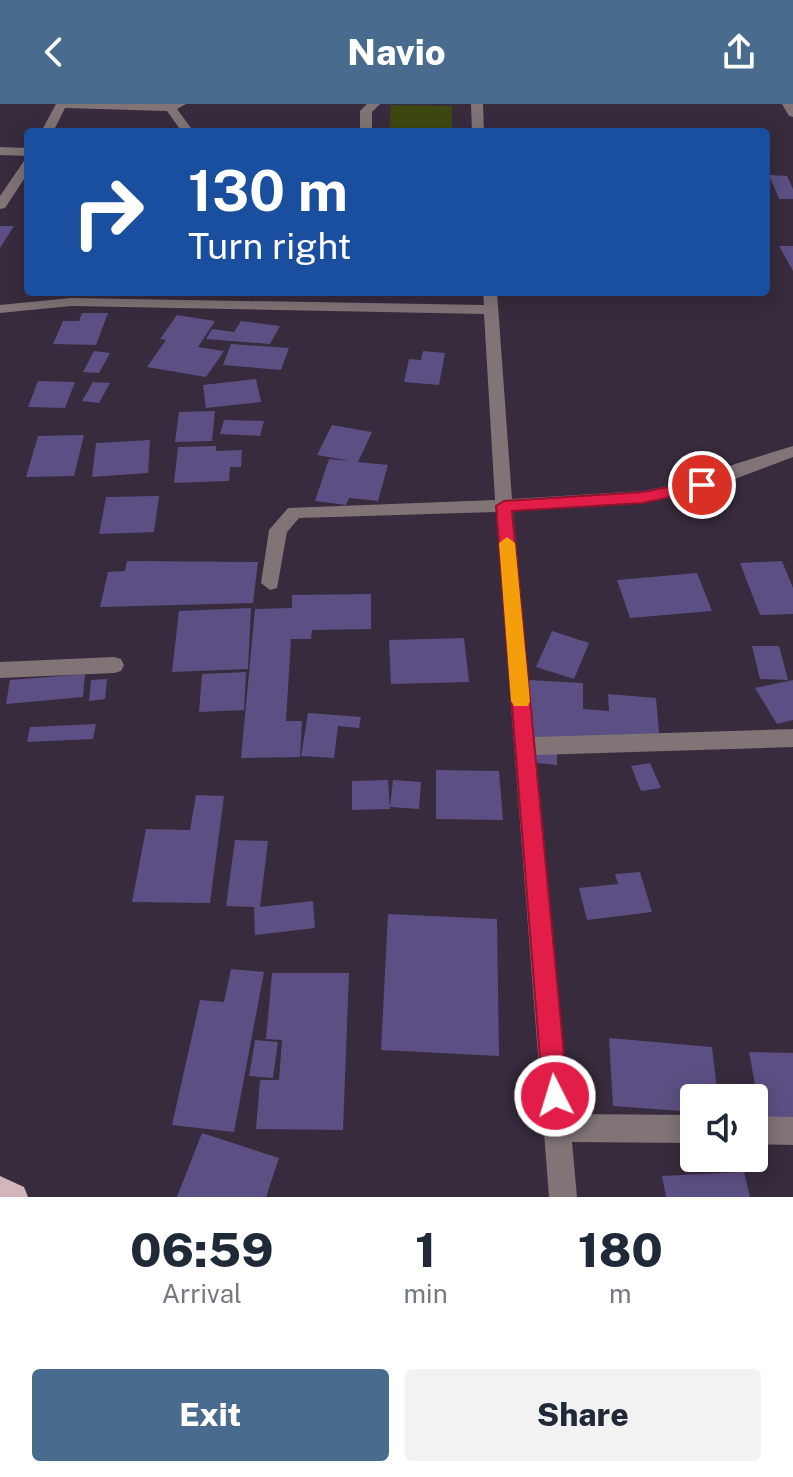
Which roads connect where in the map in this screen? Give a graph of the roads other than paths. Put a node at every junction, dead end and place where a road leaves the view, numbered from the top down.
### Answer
1 (374, 104) edge
2 (477, 104) edge
3 (788, 104) edge
4 (62, 105) edge
5 (175, 106) edge
6 (793, 114) edge
7 (49, 128) edge
8 (186, 128) edge
9 (366, 128) edge
10 (478, 128) edge
11 (0, 151) edge
12 (24, 152) edge
13 (24, 170) edge
14 (0, 205) edge
15 (116, 298) edge
16 (491, 301) edge
17 (0, 309) edge
18 (793, 451) edge
19 (504, 506) junction
20 (270, 583) dead end
21 (114, 665) dead end
22 (0, 670) edge
23 (793, 738) edge
24 (525, 746) junction
25 (558, 1128) junction
26 (680, 1129) edge
27 (768, 1130) edge
28 (793, 1131) edge
29 (0, 1190) edge
30 (14, 1197) edge
31 (563, 1197) edge

1 - 9 street
2 - 10 street
3 - 6 street
4 - 5 street
4 - 7 street
5 - 8 street
11 - 12 street
13 - 14 street
15 - 16 street
15 - 17 street
16 - 19 street
18 - 19 street
19 - 20 street
19 - 24 street
21 - 22 street
23 - 24 street
24 - 25 street
25 - 26 street
25 - 31 street
27 - 28 street
29 - 30 main road

